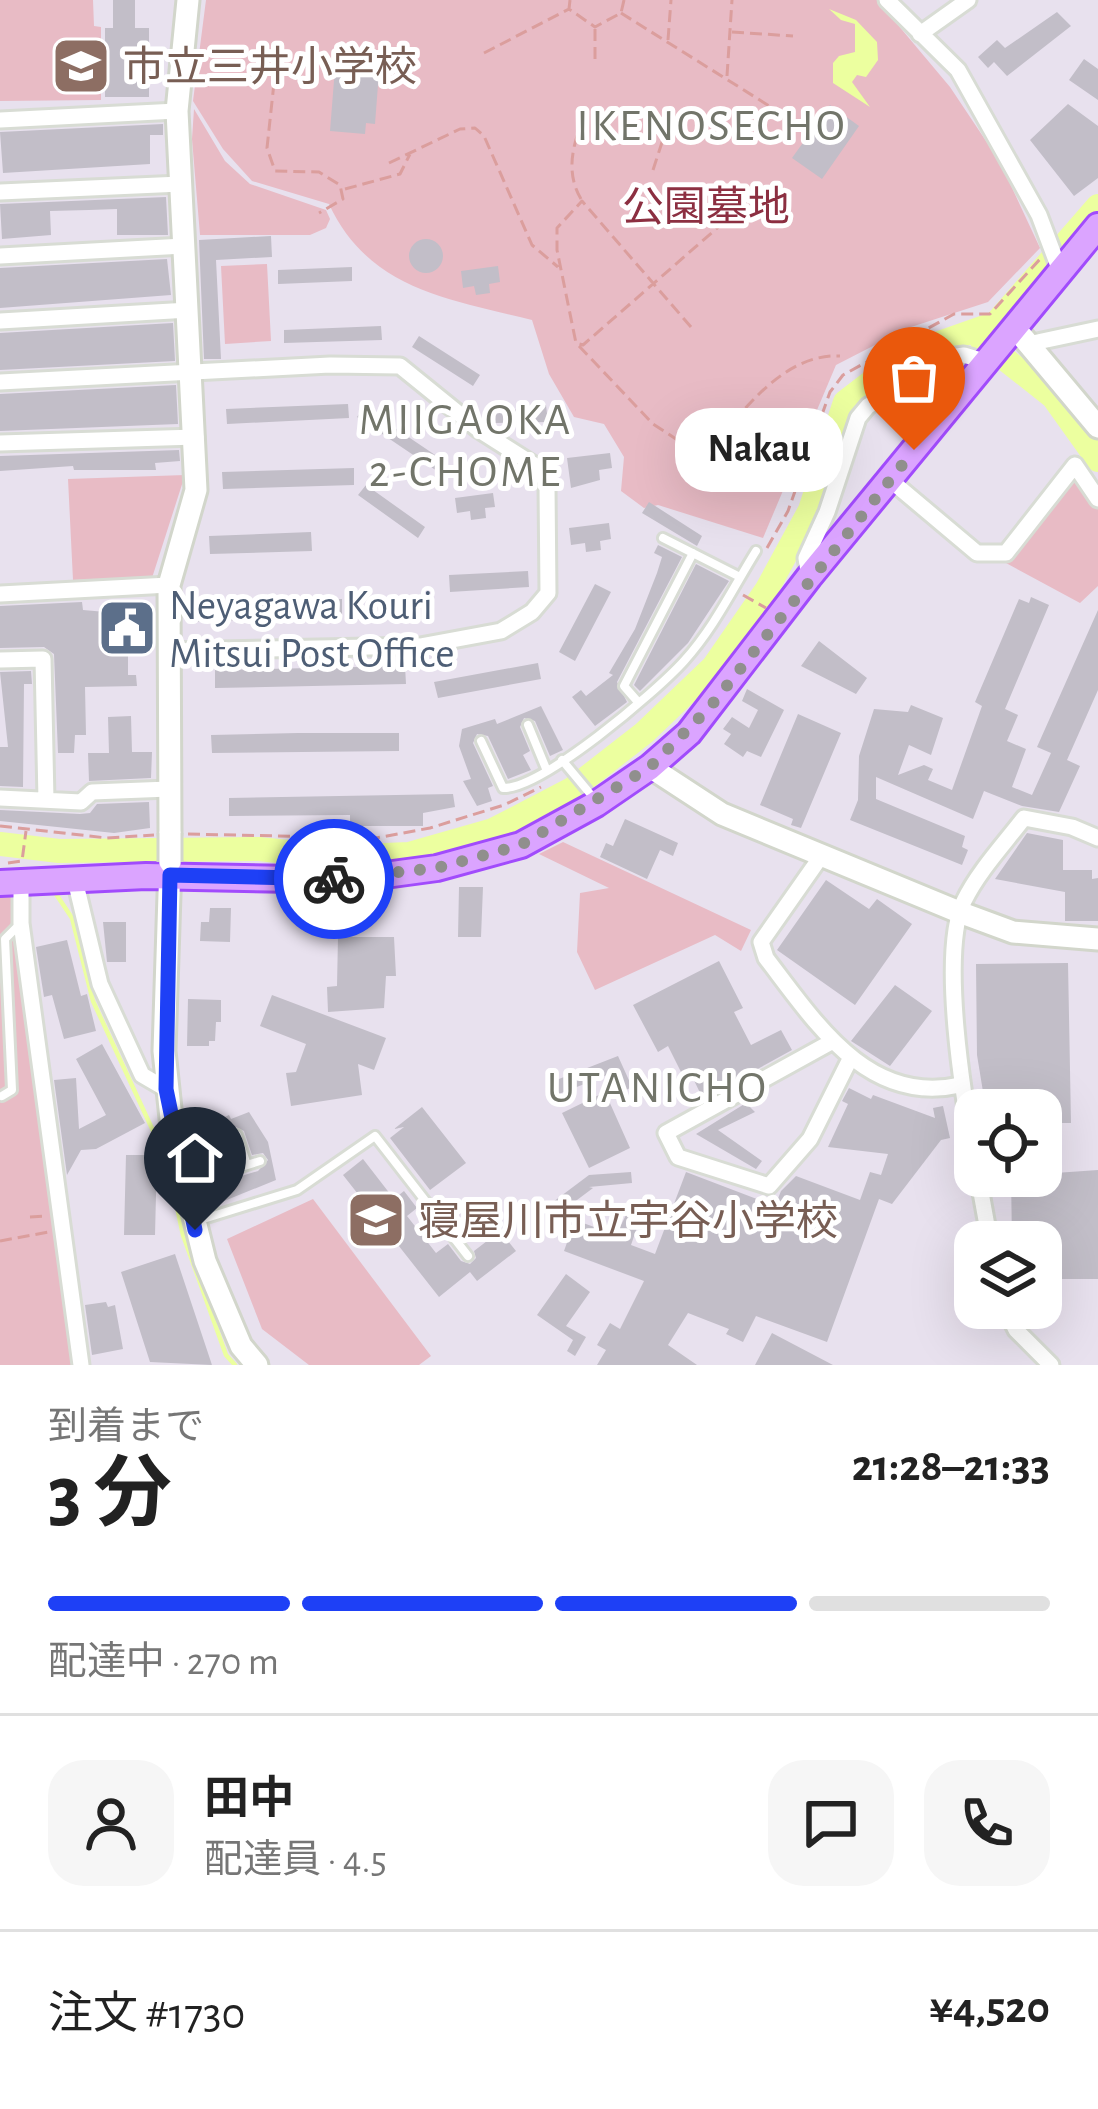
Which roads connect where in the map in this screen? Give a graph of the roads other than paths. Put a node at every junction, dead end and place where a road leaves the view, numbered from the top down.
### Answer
1 (188, 0) edge
2 (887, 0) edge
3 (968, 0) edge
4 (920, 34) junction
5 (177, 112) junction
6 (0, 120) edge
7 (181, 184) junction
8 (0, 192) edge
9 (1098, 226) edge
10 (184, 246) junction
11 (0, 256) edge
12 (1054, 258) junction
13 (189, 310) junction
14 (0, 321) edge
15 (1098, 328) edge
16 (1005, 347) junction
17 (192, 373) junction
18 (0, 382) edge
19 (1098, 427) edge
20 (196, 437) junction
21 (0, 443) edge
22 (889, 479) junction
23 (1098, 500) edge
24 (663, 538) dead end
25 (760, 552) road end
26 (693, 553) junction
27 (740, 577) junction
28 (809, 578) junction
29 (169, 585) junction
30 (0, 594) edge
31 (168, 651) junction
32 (0, 660) edge
33 (638, 702) junction
34 (528, 725) dead end
35 (481, 741) dead end
36 (567, 766) junction
37 (650, 767) junction
38 (547, 771) junction
39 (169, 789) junction
40 (592, 796) junction
41 (0, 798) edge
42 (46, 800) junction
43 (1098, 838) edge
44 (822, 855) junction
45 (170, 869) junction
46 (8, 875) edge
47 (74, 876) junction
48 (959, 912) junction
49 (21, 923) junction
50 (1098, 939) edge
51 (833, 1041) junction
52 (850, 1059) junction
53 (960, 1085) junction
54 (166, 1089) junction
55 (961, 1089) edge
56 (2, 1096) edge
57 (201, 1121) dead end
58 (172, 1130) junction
59 (237, 1135) dead end
60 (260, 1161) dead end
61 (247, 1165) junction
62 (185, 1185) junction
63 (193, 1222) junction
64 (468, 1256) dead end
65 (1016, 1329) edge
66 (81, 1365) edge
67 (257, 1365) edge
68 (1051, 1365) edge

1 - 5 street
2 - 4 street
3 - 4 street
4 - 12 street
5 - 6 street
5 - 7 street
7 - 8 street
7 - 10 street
9 - 12 main road
10 - 11 street
10 - 13 street
12 - 16 main road
13 - 14 street
13 - 17 street
15 - 16 street
16 - 19 street
16 - 22 main road
16 - 28 street
17 - 18 street
17 - 20 street
17 - 31 street
20 - 21 street
20 - 29 street
22 - 23 street
22 - 28 main road
24 - 26 lane
25 - 27 lane
26 - 27 lane
26 - 33 lane
27 - 33 lane
28 - 37 main road
29 - 30 street
29 - 31 street
31 - 39 street
32 - 42 street
33 - 36 lane
34 - 38 lane
35 - 38 lane
36 - 38 lane
36 - 40 lane
37 - 40 main road
37 - 44 street
39 - 42 street
39 - 45 street, bridge
40 - 45 main road
41 - 42 street
43 - 48 street
44 - 48 street
44 - 51 street
45 - 47 main road
45 - 54 street
46 - 47 main road
46 - 49 street
47 - 54 street
48 - 50 street
48 - 53 street
49 - 56 lane
49 - 66 street
51 - 52 street
51 - 52 street
52 - 53 street
53 - 55 street
54 - 58 street
57 - 58 lane
58 - 62 street
59 - 61 lane
60 - 61 lane
61 - 62 lane
62 - 63 street
63 - 64 lane
63 - 67 street
65 - 68 street

